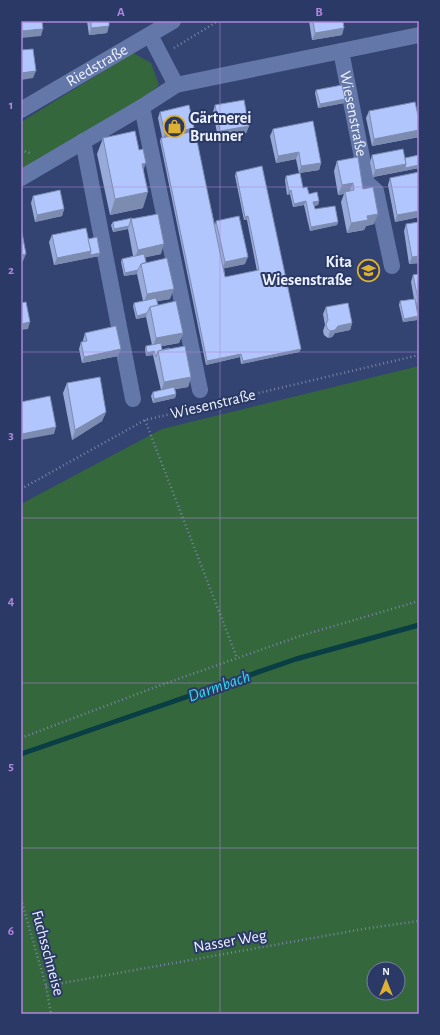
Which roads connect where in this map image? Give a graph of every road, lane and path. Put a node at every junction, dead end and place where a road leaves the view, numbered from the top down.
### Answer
1 (174, 21) edge
2 (218, 21) edge
3 (150, 35) junction
4 (419, 35) edge
5 (341, 51) junction
6 (160, 56) junction
7 (176, 85) junction
8 (142, 107) junction
9 (21, 110) edge
10 (83, 141) junction
11 (21, 178) edge
12 (392, 266) dead end
13 (419, 355) edge
14 (200, 390) dead end
15 (133, 399) dead end
16 (145, 420) junction
17 (21, 489) edge
18 (419, 600) edge
19 (237, 658) junction
20 (21, 738) edge
21 (21, 898) edge
22 (419, 921) edge
23 (46, 986) junction
24 (51, 1014) edge

1 - 3 street, Riedstraße
2 - 6 path
3 - 6 street
3 - 9 street, Riedstraße
4 - 5 street, Wiesenstraße
5 - 7 street, Wiesenstraße
5 - 12 street, Wiesenstraße
6 - 7 street
7 - 8 street, Wiesenstraße
8 - 10 street, Wiesenstraße
8 - 14 street
10 - 11 street, Wiesenstraße
10 - 15 street
13 - 16 path, Wiesenstraße
16 - 17 path, Wiesenstraße
16 - 19 path
18 - 19 path
19 - 20 path
21 - 23 path, Fuchsschneise
22 - 23 path, Nasser Weg
23 - 24 path, Fuchsschneise

